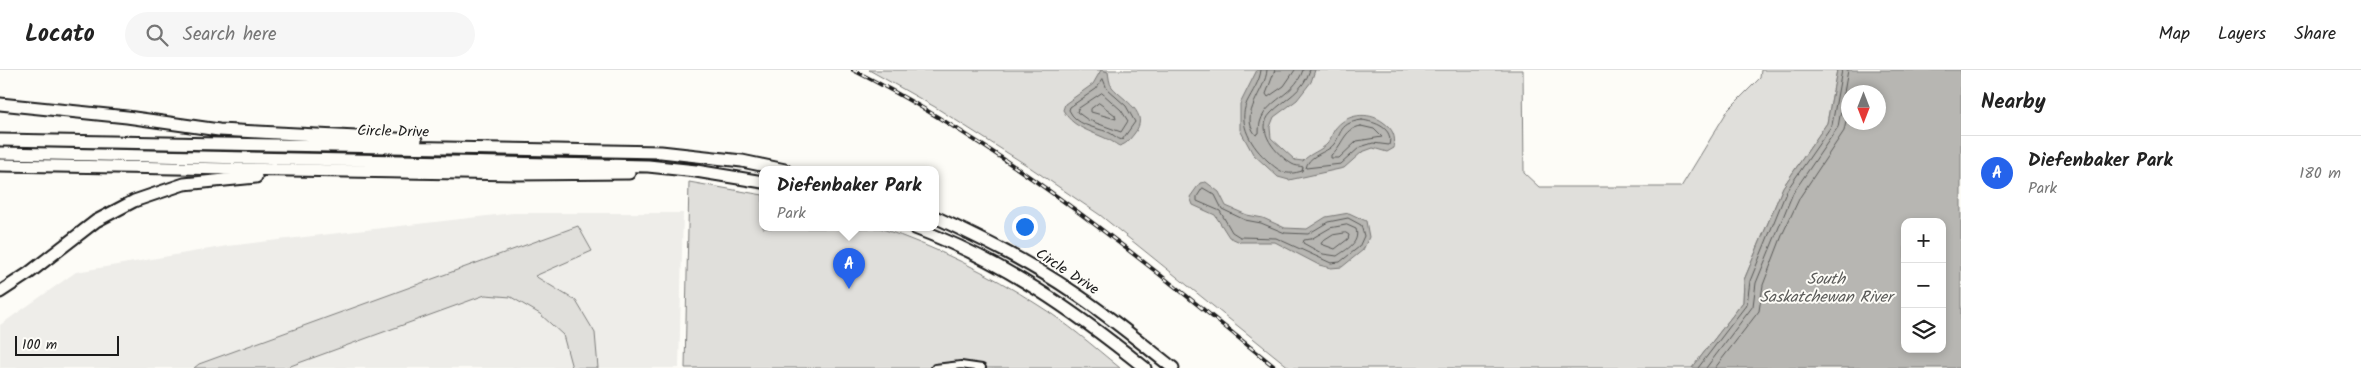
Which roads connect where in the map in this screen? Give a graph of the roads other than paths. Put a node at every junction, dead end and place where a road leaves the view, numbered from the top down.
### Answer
1 (0, 104) edge
2 (0, 140) edge
3 (534, 149) junction
4 (0, 153) edge
5 (0, 165) edge
6 (764, 166) edge
7 (393, 172) junction
8 (759, 182) edge
9 (759, 183) edge
10 (939, 219) edge
11 (922, 231) edge
12 (0, 292) edge
13 (935, 368) edge
14 (982, 368) edge
15 (1145, 368) edge
16 (1173, 368) edge

1 - 3 highway
2 - 3 highway, Circle Drive
3 - 6 highway, Circle Drive
4 - 8 highway, Circle Drive
5 - 7 highway
7 - 9 highway
7 - 12 highway
10 - 16 highway, Circle Drive
11 - 15 highway, Circle Drive
13 - 14 street

